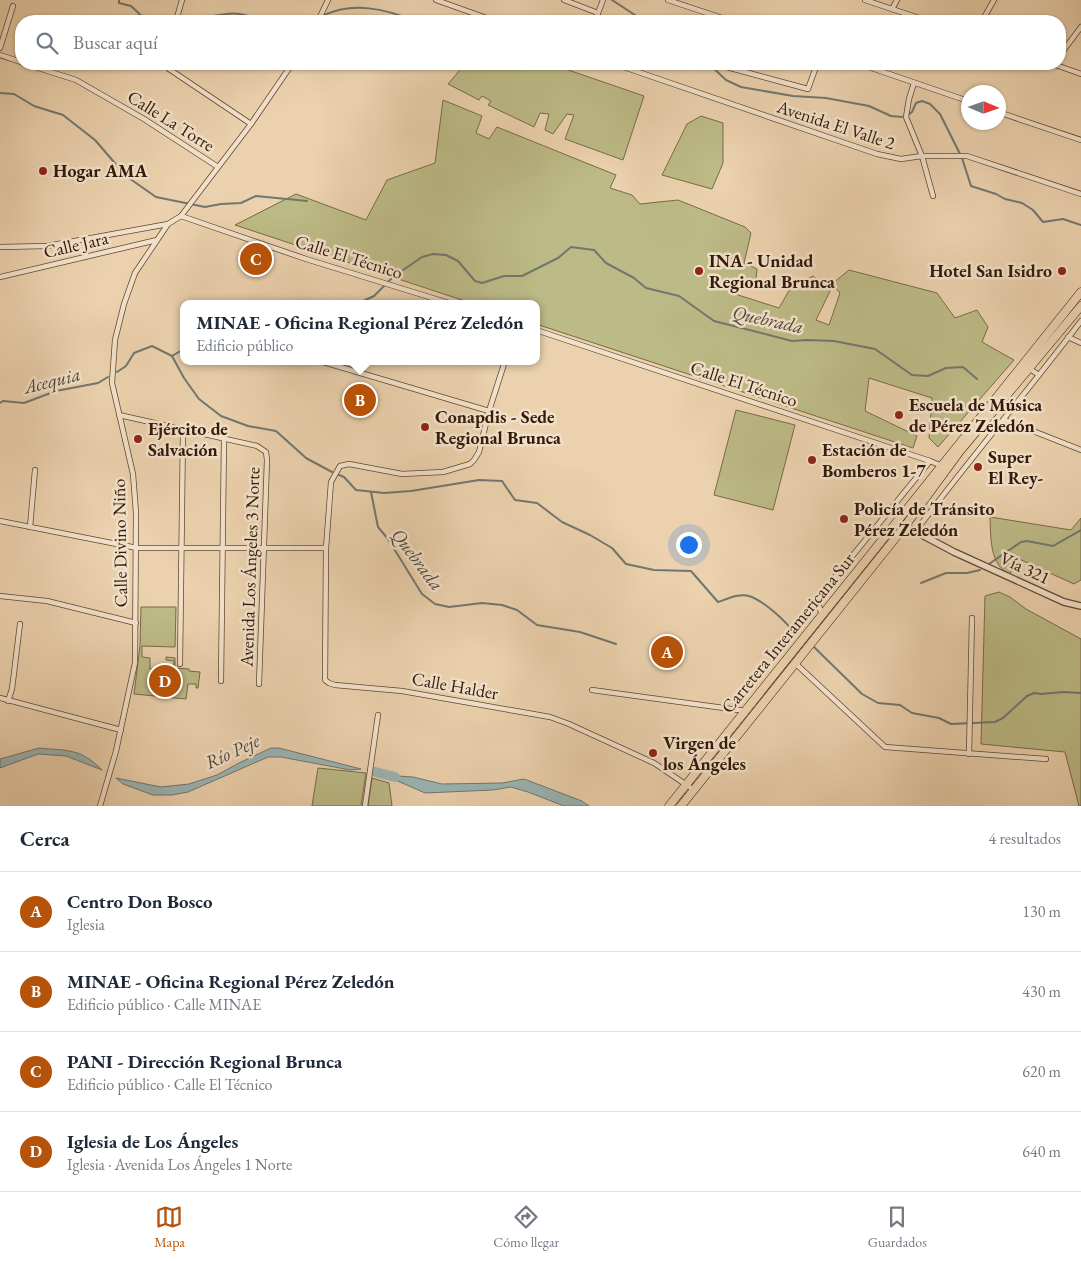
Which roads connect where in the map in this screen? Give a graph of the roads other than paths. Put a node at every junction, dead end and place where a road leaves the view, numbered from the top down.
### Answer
1 (182, 0) edge
2 (328, 0) edge
3 (436, 0) edge
4 (564, 0) edge
5 (603, 0) edge
6 (668, 0) edge
7 (865, 0) edge
8 (897, 0) edge
9 (994, 0) edge
10 (13, 6) dead end
11 (892, 9) junction
12 (598, 13) joint
13 (178, 15) edge
14 (321, 15) edge
15 (478, 15) edge
16 (713, 15) edge
17 (910, 15) edge
18 (985, 15) edge
19 (1081, 27) edge
20 (1066, 47) edge
21 (0, 48) edge
22 (0, 55) edge
23 (15, 60) edge
24 (1066, 69) edge
25 (45, 70) edge
26 (172, 70) edge
27 (288, 70) edge
28 (632, 70) edge
29 (739, 70) edge
30 (815, 70) edge
31 (877, 70) edge
32 (1081, 74) edge
33 (914, 83) junction
34 (961, 99) edge
35 (1006, 115) edge
36 (251, 124) junction
37 (1081, 140) edge
38 (922, 156) junction
39 (218, 167) junction
40 (1081, 194) edge
41 (933, 196) dead end
42 (181, 216) junction
43 (168, 224) junction
44 (158, 240) junction
45 (0, 247) edge
46 (0, 277) edge
47 (1081, 292) edge
48 (439, 300) edge
49 (1081, 306) edge
50 (1081, 320) edge
51 (540, 331) edge
52 (1068, 337) junction
53 (1081, 343) edge
54 (334, 365) edge
55 (504, 365) edge
56 (1030, 369) junction
57 (1039, 375) junction
58 (489, 411) junction
59 (119, 415) junction
60 (1005, 420) junction
61 (183, 430) junction
62 (224, 439) junction
63 (1081, 450) edge
64 (960, 451) junction
65 (930, 461) junction
66 (942, 466) junction
67 (35, 470) dead end
68 (925, 493) junction
69 (0, 521) edge
70 (905, 526) junction
71 (30, 527) junction
72 (915, 532) junction
73 (881, 542) junction
74 (137, 548) junction
75 (181, 548) junction
76 (222, 548) junction
77 (263, 548) junction
78 (326, 548) junction
79 (0, 596) edge
80 (1081, 606) edge
81 (822, 615) junction
82 (972, 618) dead end
83 (136, 623) junction
84 (20, 624) dead end
85 (795, 663) junction
86 (180, 664) dead end
87 (220, 681) dead end
88 (260, 684) dead end
89 (592, 690) dead end
90 (0, 698) edge
91 (8, 700) junction
92 (746, 711) junction
93 (378, 714) dead end
94 (121, 730) junction
95 (969, 754) junction
96 (1046, 759) dead end
97 (686, 785) junction
98 (694, 790) junction
99 (100, 806) edge
100 (365, 806) edge
101 (669, 806) edge
102 (681, 806) edge

1 - 13 street
2 - 14 street
3 - 15 street
4 - 12 street
5 - 12 street
6 - 16 street
7 - 11 street
8 - 11 street
9 - 18 street
10 - 21 street
11 - 17 street
19 - 20 street
22 - 23 street
24 - 32 street
25 - 39 street, Calle La Torre
26 - 36 street
27 - 36 street, Calle Divino Niño
28 - 38 street, Avenida El Valle 2
29 - 30 street
31 - 33 street
33 - 34 street
33 - 38 street
35 - 37 street
36 - 39 street, Calle Divino Niño
38 - 40 street, Avenida El Valle 2
38 - 41 street
39 - 42 street, Calle Divino Niño
42 - 43 street, Calle Divino Niño
42 - 48 street, Calle El Técnico
43 - 44 street, Calle Divino Niño
43 - 45 street
44 - 46 street, Calle Jara
44 - 59 street, Calle Divino Niño
47 - 66 highway, Carretera Interamericana Sur
49 - 56 highway, Carretera Interamericana Sur
50 - 52 street
51 - 65 street, Calle El Técnico
52 - 53 street
52 - 57 street
54 - 58 street
55 - 58 street
56 - 57 street
56 - 64 highway, Carretera Interamericana Sur
57 - 60 street
58 - 78 street
59 - 61 street
59 - 74 street, Calle Divino Niño
60 - 63 street
60 - 72 street
61 - 62 street
61 - 75 street
62 - 76 street
62 - 77 street, Avenida Los Ángeles 3 Norte
64 - 66 highway
64 - 68 highway, Carretera Interamericana Sur
65 - 66 street, Calle El Técnico
65 - 81 street
66 - 68 highway, Carretera Interamericana Sur
67 - 71 street
68 - 70 highway, Carretera Interamericana Sur
68 - 73 highway, Carretera Interamericana Sur
69 - 71 street
70 - 72 street, Vía 321
70 - 73 highway
70 - 85 highway, Carretera Interamericana Sur
71 - 74 street
72 - 80 street, Vía 321
73 - 81 highway, Carretera Interamericana Sur
74 - 75 street
74 - 83 street, Calle Divino Niño
75 - 76 street
75 - 86 street
76 - 77 street
76 - 87 street
77 - 78 street
77 - 88 street, Avenida Los Ángeles 3 Norte
78 - 97 street, Calle Halder
79 - 83 street
81 - 92 highway, Carretera Interamericana Sur
82 - 95 street
83 - 94 street, Calle Divino Niño
84 - 91 street
85 - 95 street
85 - 98 highway, Carretera Interamericana Sur
89 - 92 street
90 - 91 street
91 - 94 street
92 - 97 highway, Carretera Interamericana Sur
93 - 100 street
94 - 99 street, Calle Divino Niño
95 - 96 street
97 - 98 street, Calle Halder
97 - 101 highway, Carretera Interamericana Sur
98 - 102 highway, Carretera Interamericana Sur

